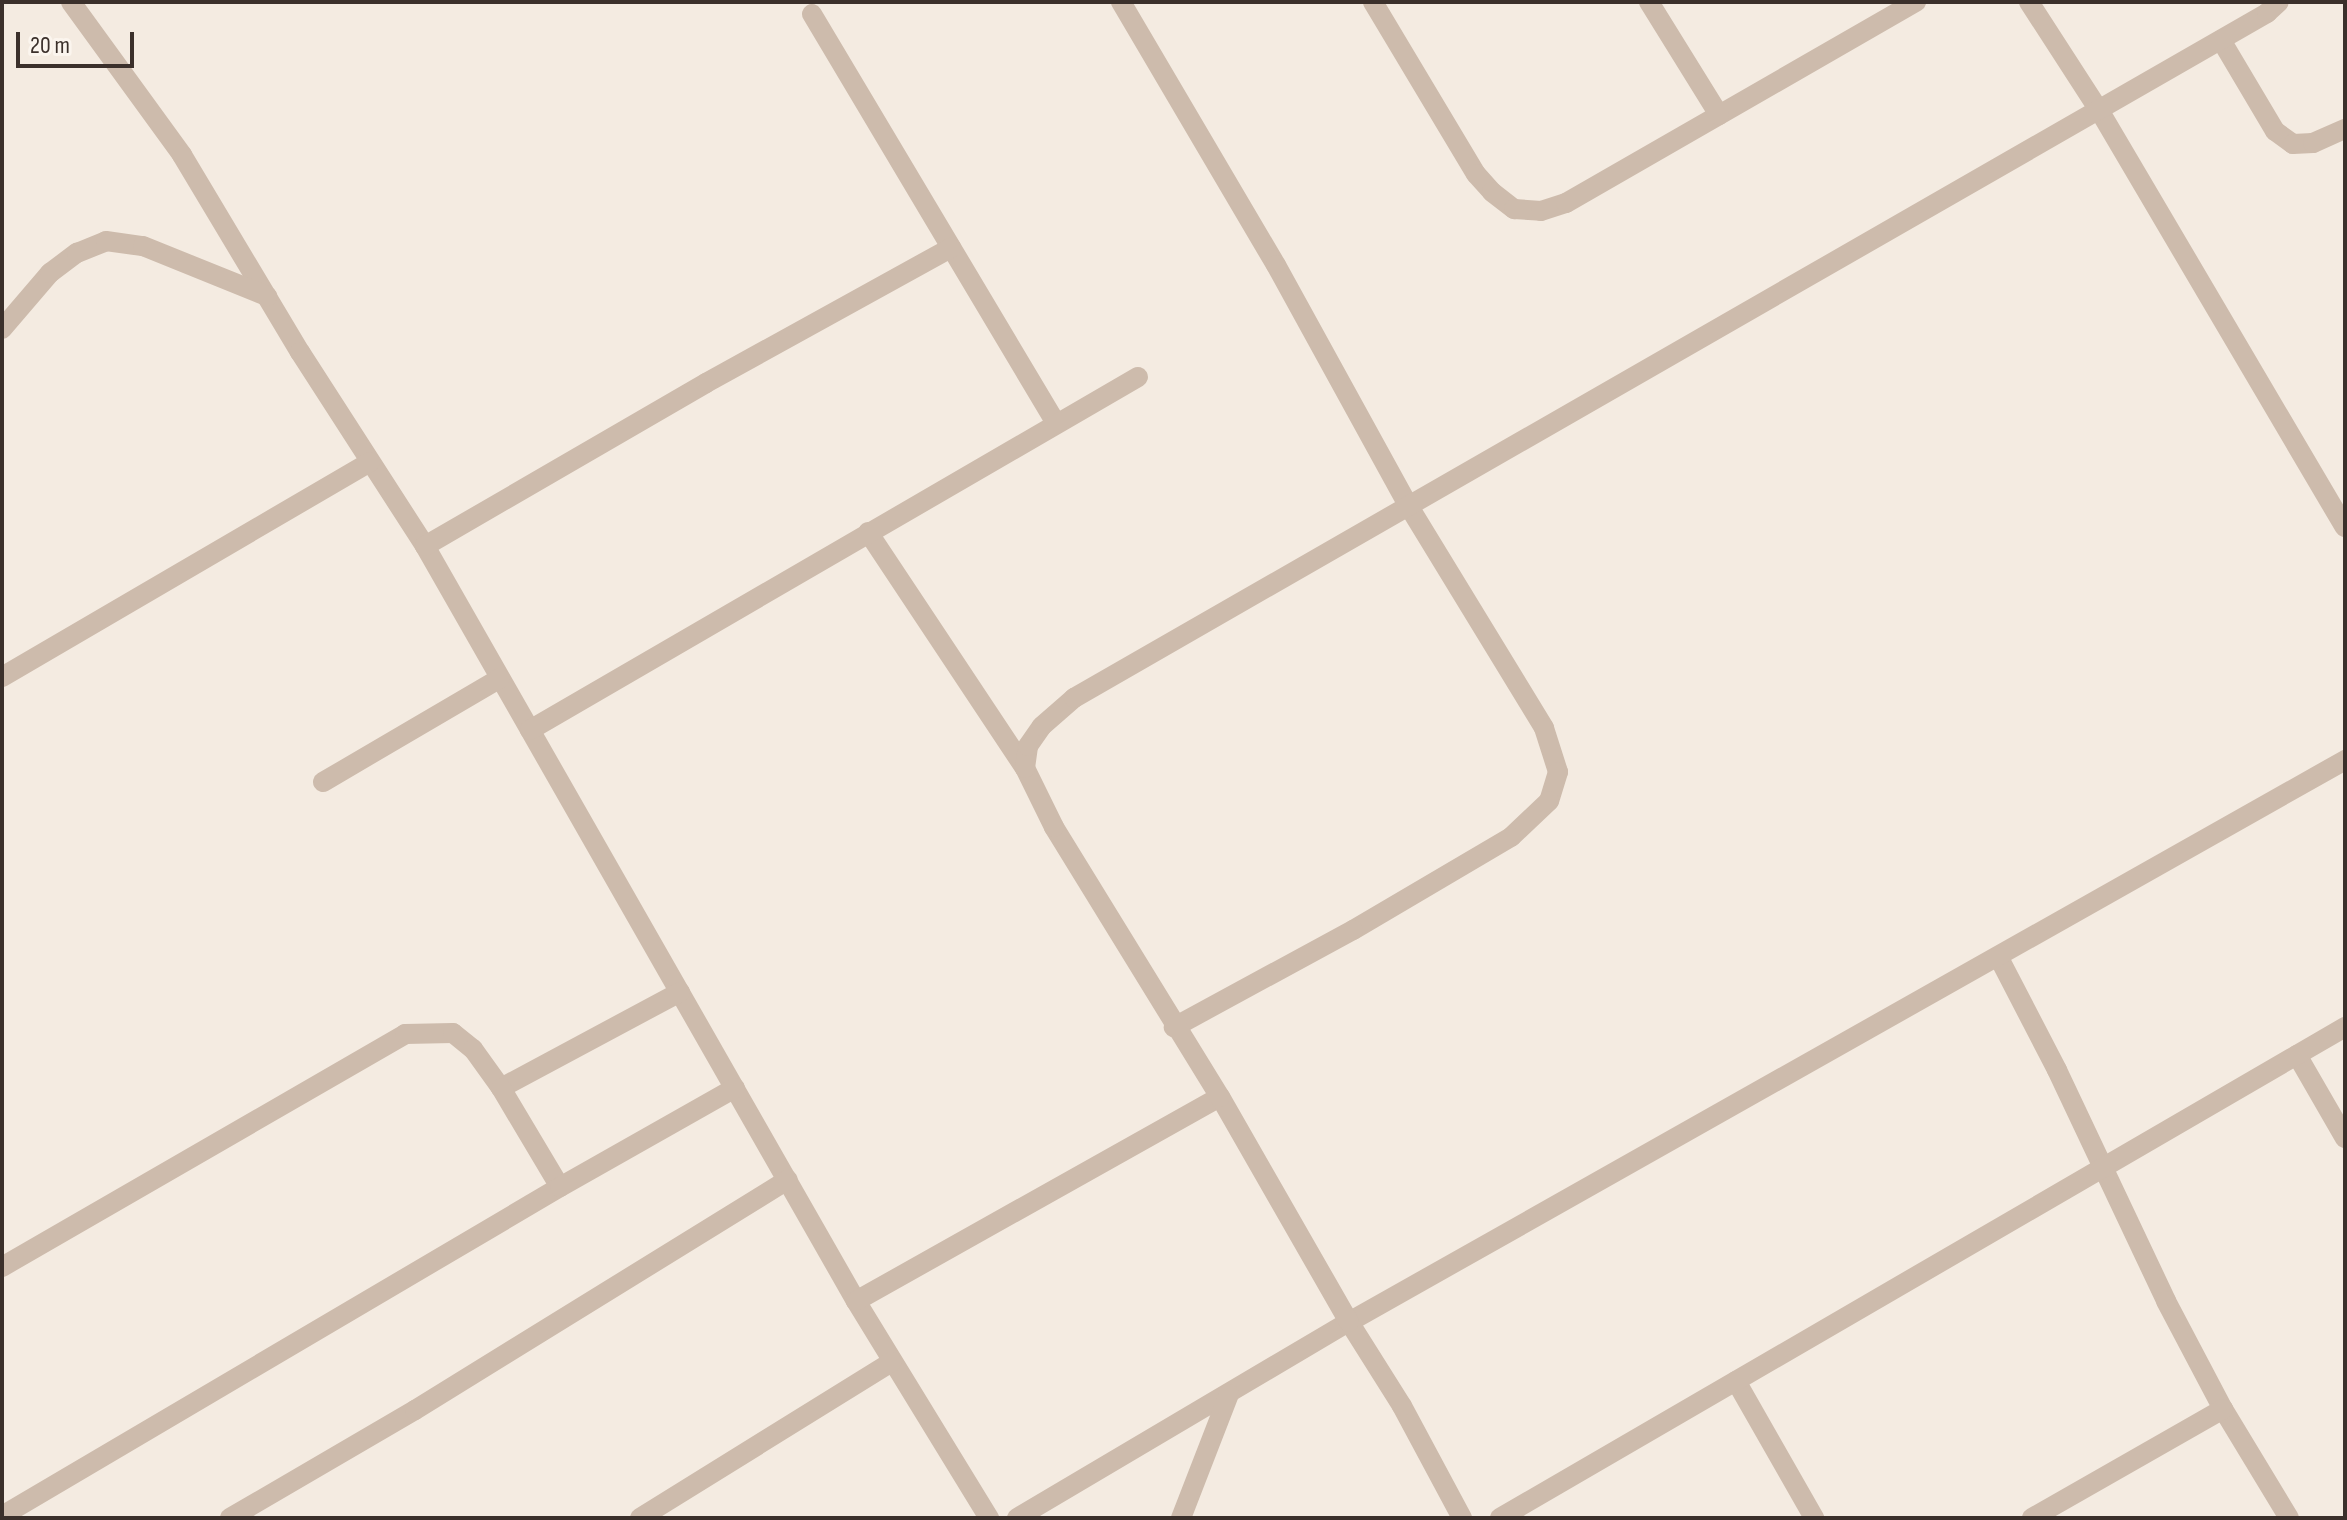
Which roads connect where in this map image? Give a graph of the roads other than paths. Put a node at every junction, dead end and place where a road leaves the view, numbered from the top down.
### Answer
1 (71, 2) edge
2 (1121, 2) edge
3 (1373, 2) edge
4 (1649, 2) edge
5 (1916, 2) edge
6 (2029, 2) edge
7 (2279, 2) edge
8 (812, 14) dead end
9 (2221, 40) junction
10 (2099, 110) junction
11 (1719, 115) junction
12 (2345, 129) edge
13 (951, 248) junction
14 (267, 296) junction
15 (2, 329) edge
16 (1138, 377) dead end
17 (1056, 424) junction
18 (370, 462) junction
19 (1408, 505) junction
20 (2345, 527) edge
21 (868, 532) junction
22 (425, 546) junction
23 (2, 677) edge
24 (500, 678) junction
25 (530, 730) junction
26 (2345, 760) edge
27 (1025, 768) junction
28 (323, 782) dead end
29 (1999, 958) junction
30 (680, 992) junction
31 (1174, 1027) junction
32 (2345, 1027) edge
33 (2297, 1055) junction
34 (501, 1088) junction
35 (735, 1088) junction
36 (1220, 1097) junction
37 (2345, 1138) edge
38 (2104, 1167) junction
39 (788, 1180) junction
40 (560, 1187) junction
41 (2, 1267) edge
42 (856, 1301) junction
43 (1349, 1322) junction
44 (892, 1362) junction
45 (1736, 1381) junction
46 (1229, 1394) junction
47 (2223, 1409) junction
48 (2, 1516) edge
49 (230, 1518) edge
50 (640, 1518) edge
51 (989, 1518) edge
52 (1017, 1518) edge
53 (1181, 1518) edge
54 (1462, 1518) edge
55 (1500, 1518) edge
56 (1814, 1518) edge
57 (2032, 1518) edge
58 (2289, 1518) edge

1 - 14 street
2 - 19 street
3 - 11 street
4 - 11 street
5 - 11 street
6 - 10 street
7 - 9 street
8 - 13 street
9 - 10 street
9 - 12 street
10 - 19 street
10 - 20 street
13 - 17 street
13 - 22 street
14 - 15 street
14 - 18 street
16 - 17 street
17 - 21 street
18 - 22 street
18 - 23 street
19 - 27 street
19 - 31 street
21 - 25 street
21 - 27 street
22 - 24 street
24 - 25 street
24 - 28 street
25 - 30 street
26 - 29 street
27 - 31 street
29 - 38 street
29 - 43 street
30 - 34 street
30 - 35 street
31 - 36 street
32 - 33 street
33 - 37 street
33 - 38 street
34 - 40 street
34 - 41 street
35 - 39 street
35 - 40 street
36 - 42 street
36 - 43 street
38 - 45 street
38 - 47 street
39 - 42 street
39 - 49 street
40 - 48 street
42 - 44 street
43 - 46 street
43 - 54 street
44 - 50 street
44 - 51 street
45 - 55 street
45 - 56 street
46 - 52 street
46 - 53 street
47 - 57 street
47 - 58 street

